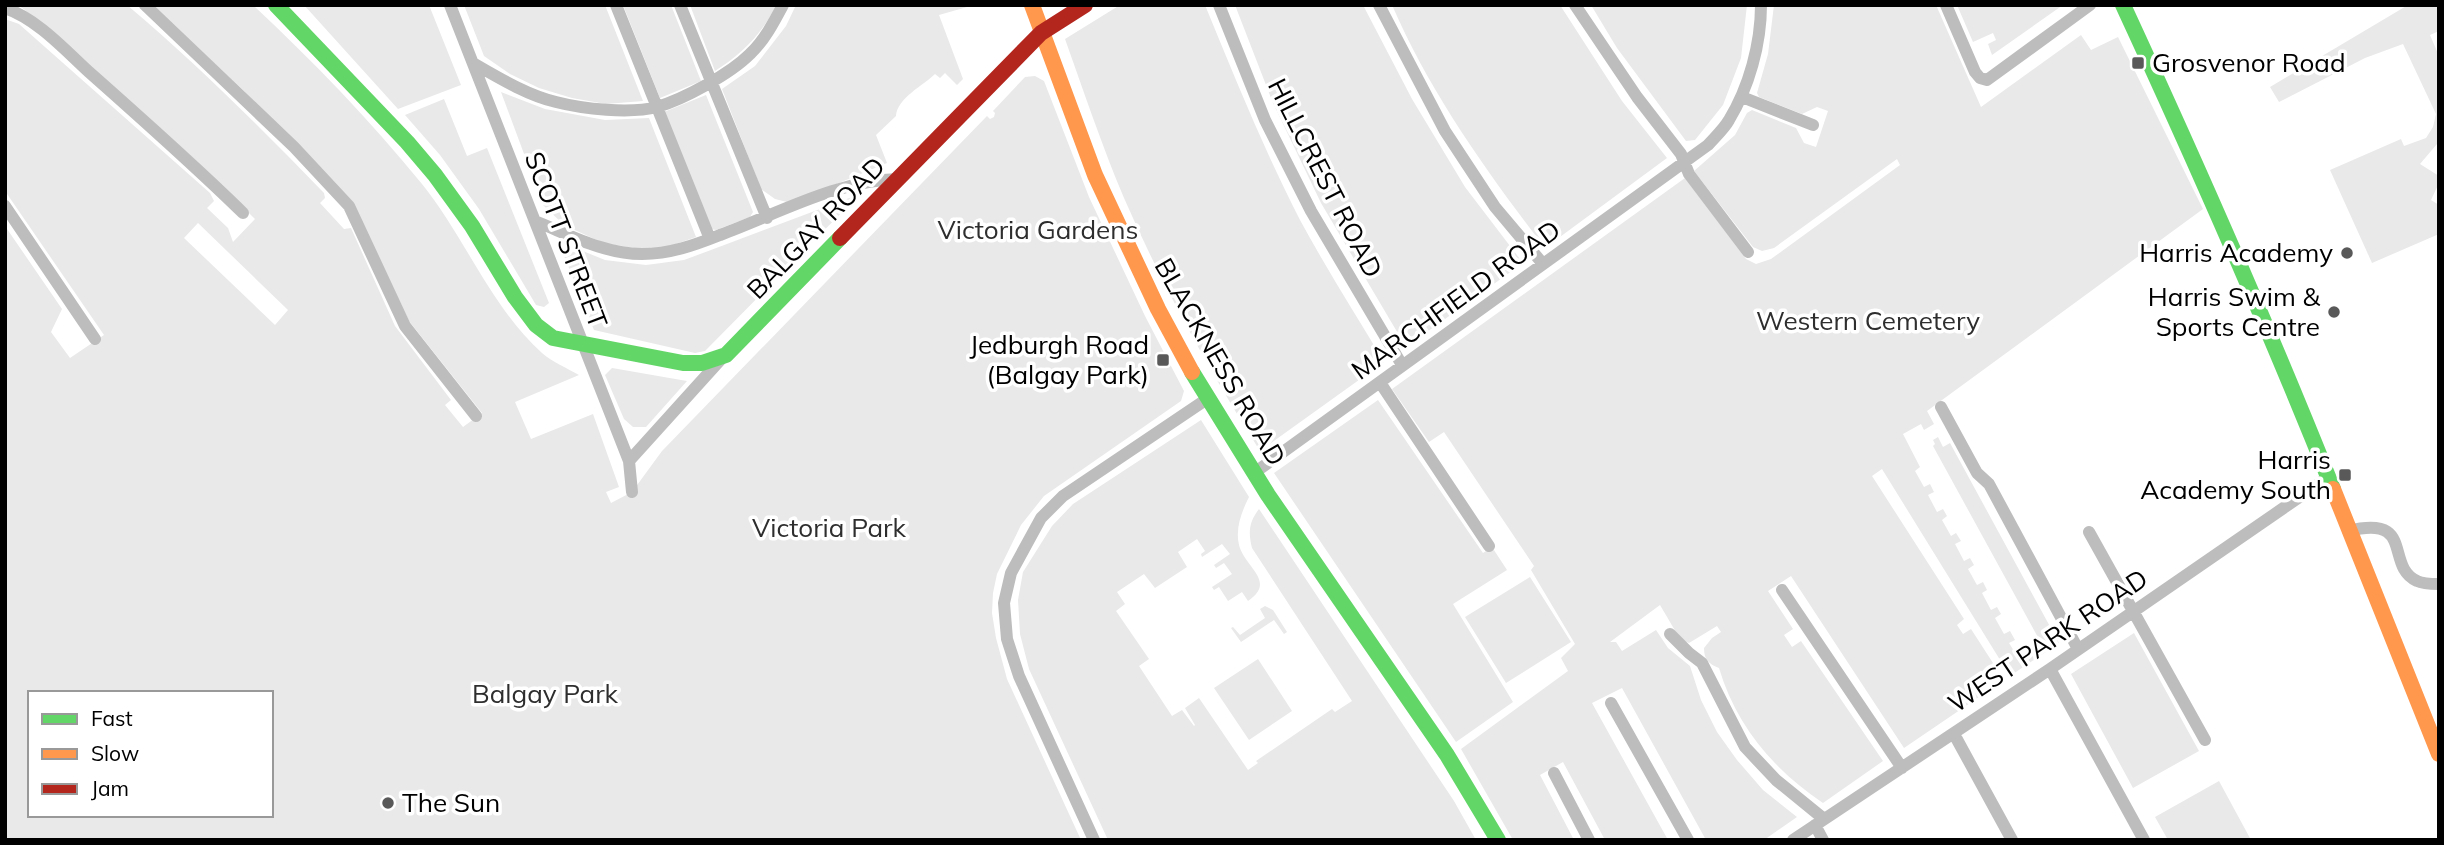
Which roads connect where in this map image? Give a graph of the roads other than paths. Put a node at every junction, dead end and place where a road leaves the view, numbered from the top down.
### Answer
1 (145, 5) edge
2 (276, 5) edge
3 (450, 5) edge
4 (615, 5) edge
5 (680, 5) edge
6 (783, 5) edge
7 (1032, 5) edge
8 (1085, 5) edge
9 (1219, 5) edge
10 (1379, 5) edge
11 (1575, 5) edge
12 (1761, 5) edge
13 (1946, 5) edge
14 (2090, 5) edge
15 (2123, 5) edge
16 (5, 8) edge
17 (1041, 33) junction
18 (473, 63) junction
19 (711, 83) junction
20 (1742, 97) junction
21 (656, 107) junction
22 (1813, 125) dead end
23 (1684, 163) junction
24 (898, 179) junction
25 (5, 206) edge
26 (243, 213) dead end
27 (767, 218) junction
28 (535, 222) junction
29 (710, 239) junction
30 (1748, 252) dead end
31 (1543, 264) junction
32 (95, 339) dead end
33 (582, 345) junction
34 (726, 355) junction
35 (1402, 365) junction
36 (1381, 384) junction
37 (1208, 399) junction
38 (1941, 407) dead end
39 (476, 416) dead end
40 (629, 461) junction
41 (1254, 474) junction
42 (2328, 478) junction
43 (632, 492) dead end
44 (2348, 529) junction
45 (2089, 532) dead end
46 (1489, 546) dead end
47 (2439, 584) edge
48 (1782, 590) dead end
49 (2134, 611) junction
50 (1670, 634) dead end
51 (2078, 649) junction
52 (2050, 669) junction
53 (1611, 703) dead end
54 (1954, 734) junction
55 (2205, 740) dead end
56 (2439, 754) edge
57 (1902, 768) junction
58 (1554, 773) dead end
59 (1819, 822) junction
60 (1094, 840) edge
61 (1497, 840) edge
62 (1589, 840) edge
63 (1688, 840) edge
64 (1793, 840) edge
65 (1823, 840) edge
66 (2012, 840) edge
67 (2144, 840) edge

1 - 39 street
2 - 33 street
3 - 18 street, SCOTT STREET
4 - 21 street
5 - 19 street
6 - 19 street
7 - 17 street, BLACKNESS ROAD
8 - 17 street, BALGAY ROAD
9 - 35 street, HILLCREST ROAD
10 - 31 street
11 - 23 street
12 - 20 street, MARCHFIELD ROAD
13 - 14 street
15 - 42 street
16 - 26 street
17 - 24 street, BALGAY ROAD
17 - 37 street, BLACKNESS ROAD
18 - 21 street
18 - 28 street, SCOTT STREET
19 - 21 street
19 - 27 street
20 - 22 street
20 - 23 street, MARCHFIELD ROAD
21 - 29 street
23 - 30 street
23 - 31 street, MARCHFIELD ROAD
24 - 27 street
24 - 34 street, BALGAY ROAD
25 - 32 street
27 - 29 street
28 - 29 street
28 - 33 street, SCOTT STREET
31 - 35 street, MARCHFIELD ROAD
33 - 34 street
33 - 40 street, SCOTT STREET
34 - 40 street, BALGAY ROAD
35 - 36 street, MARCHFIELD ROAD
36 - 41 street, MARCHFIELD ROAD
36 - 46 street
37 - 41 street, BLACKNESS ROAD
37 - 60 street
38 - 51 street
40 - 43 street, SCOTT STREET
41 - 61 street, BLACKNESS ROAD
42 - 44 street
42 - 49 street, WEST PARK ROAD
44 - 47 street
44 - 56 street
45 - 49 street
48 - 57 street
49 - 51 street, WEST PARK ROAD
49 - 55 street
50 - 59 street
51 - 52 street, WEST PARK ROAD
52 - 54 street, WEST PARK ROAD
52 - 67 street
53 - 63 street
54 - 57 street, WEST PARK ROAD
54 - 66 street
57 - 59 street, WEST PARK ROAD
58 - 62 street
59 - 64 street, WEST PARK ROAD
59 - 65 street

